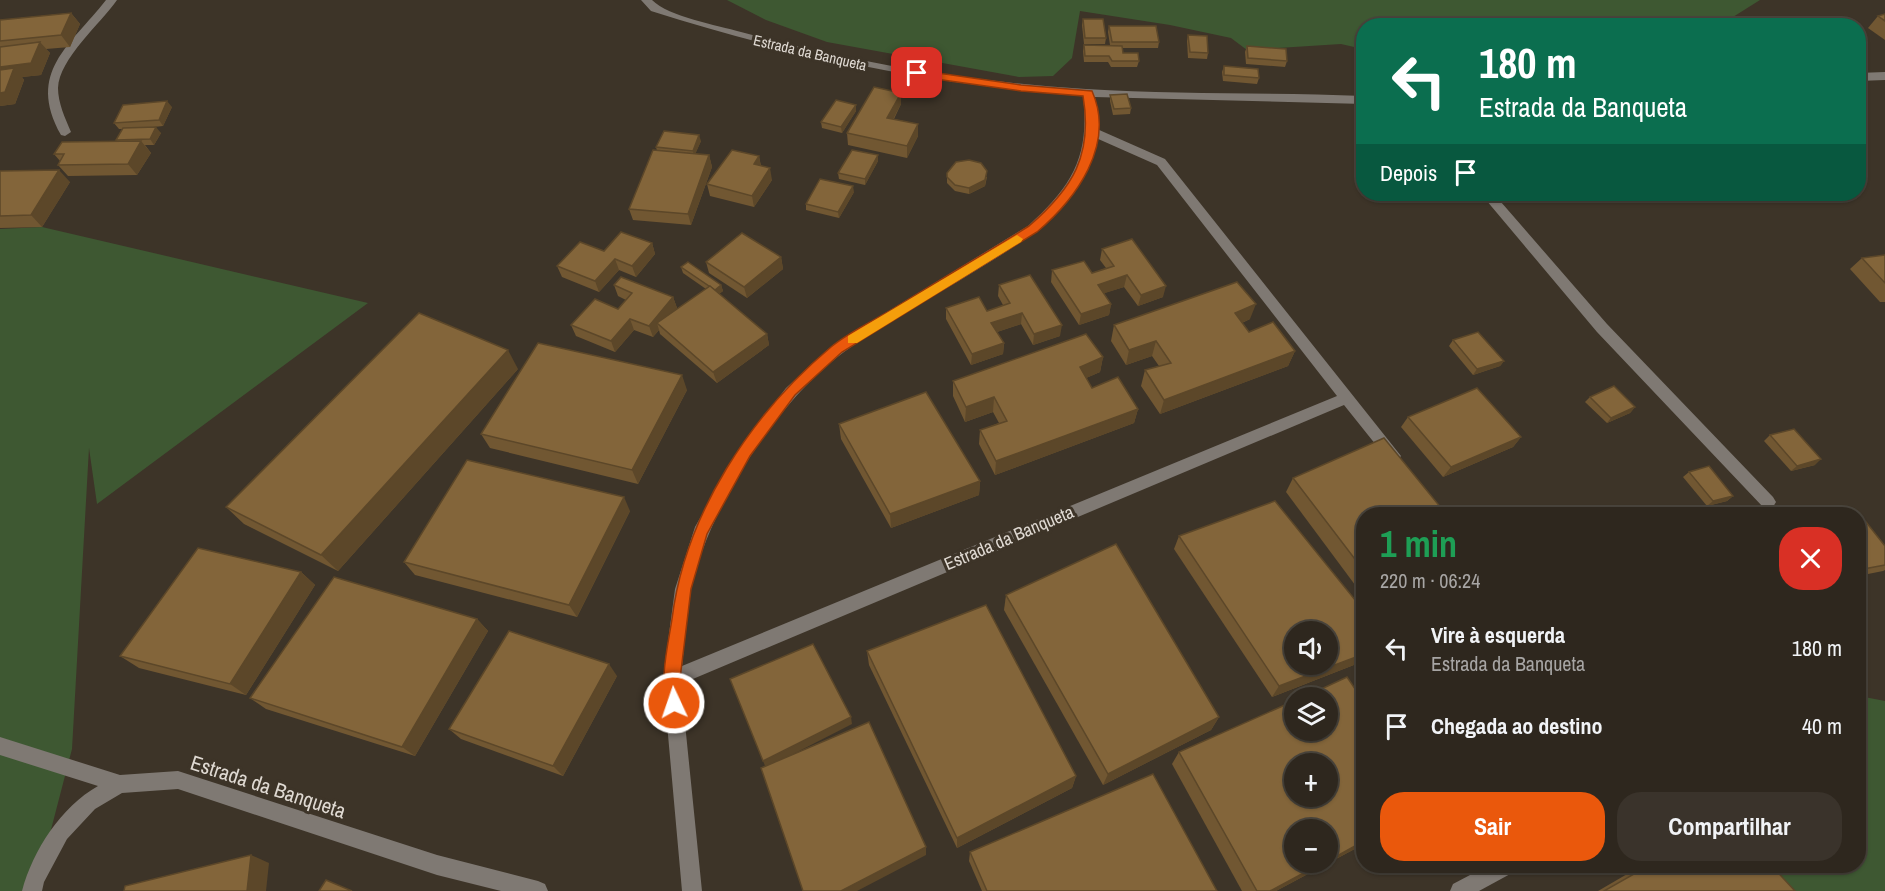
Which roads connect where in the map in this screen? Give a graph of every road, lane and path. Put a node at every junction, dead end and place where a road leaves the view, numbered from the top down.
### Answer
1 (112, 0) edge
2 (646, 0) edge
3 (1885, 76) edge
4 (1866, 77) edge
5 (1088, 93) junction
6 (1356, 100) edge
7 (65, 132) dead end
8 (1092, 132) junction
9 (1493, 201) edge
10 (1346, 398) junction
11 (1405, 470) edge
12 (1768, 502) dead end
13 (672, 679) junction
14 (0, 746) edge
15 (120, 784) junction
16 (1492, 873) edge
17 (32, 891) edge
18 (538, 891) edge
19 (692, 891) edge
20 (1460, 891) edge

1 - 7 street
2 - 5 street, Estrada da Banqueta
3 - 4 street
5 - 6 street, Estrada da Banqueta
5 - 8 street
8 - 10 street
8 - 13 street
9 - 12 street
10 - 11 street
10 - 13 street, Estrada da Banqueta
13 - 19 street
14 - 15 street
15 - 17 street, Estrada da Banqueta
15 - 18 street, Estrada da Banqueta
16 - 20 street

